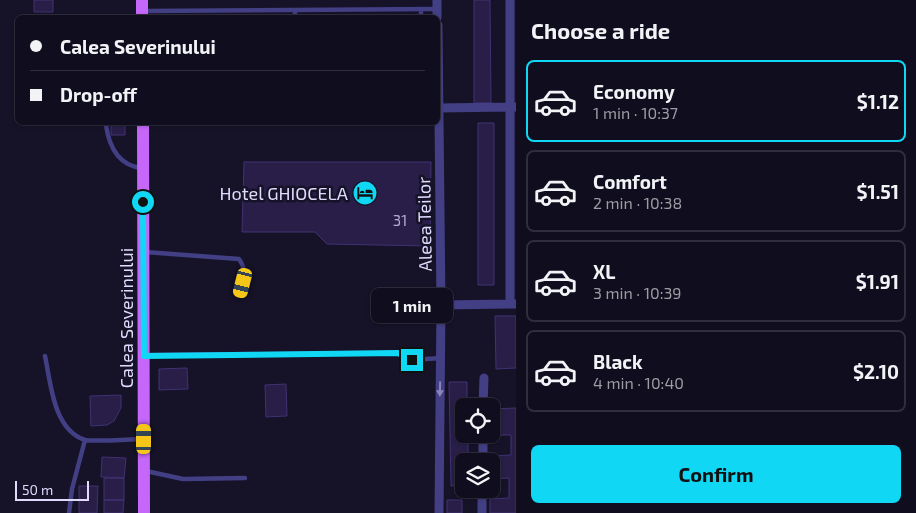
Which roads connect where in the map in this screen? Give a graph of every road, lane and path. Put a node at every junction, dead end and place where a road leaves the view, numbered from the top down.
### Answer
1 (510, 0) edge
2 (142, 9) edge
3 (421, 9) junction
4 (437, 9) edge
5 (183, 10) junction
6 (295, 10) junction
7 (363, 10) junction
8 (183, 15) edge
9 (295, 15) edge
10 (363, 15) edge
11 (421, 15) edge
12 (513, 26) edge
13 (514, 75) edge
14 (514, 107) edge
15 (440, 108) edge
16 (106, 125) dead end
17 (142, 125) edge
18 (438, 125) edge
19 (143, 168) junction
20 (143, 252) junction
21 (240, 294) dead end
22 (513, 304) edge
23 (441, 305) junction
24 (45, 356) dead end
25 (144, 356) junction
26 (441, 358) junction
27 (484, 378) dead end
28 (483, 398) edge
29 (144, 439) junction
30 (85, 440) junction
31 (144, 471) junction
32 (245, 478) dead end
33 (482, 498) edge
34 (69, 513) edge
35 (144, 513) edge
36 (438, 513) edge
37 (482, 513) edge

1 - 12 street
2 - 5 lane
3 - 4 lane
3 - 7 lane
3 - 11 lane
5 - 6 lane
5 - 8 lane
6 - 7 lane
6 - 9 lane
7 - 10 lane
12 - 13 street
13 - 14 street
14 - 15 street
14 - 22 street
16 - 19 lane
17 - 19 main road, Calea Severinului
18 - 23 street, Aleea Teilor
19 - 20 main road, Calea Severinului
20 - 21 lane
20 - 25 main road, Calea Severinului
22 - 23 street
23 - 26 street, Aleea Teilor
24 - 30 lane
25 - 26 lane
25 - 29 main road, Calea Severinului
26 -> 36 street, Aleea Teilor
27 - 28 street
29 - 30 lane
29 - 31 main road, Calea Severinului
30 - 34 lane
31 - 32 lane
31 - 35 main road, Calea Severinului
33 - 37 street

